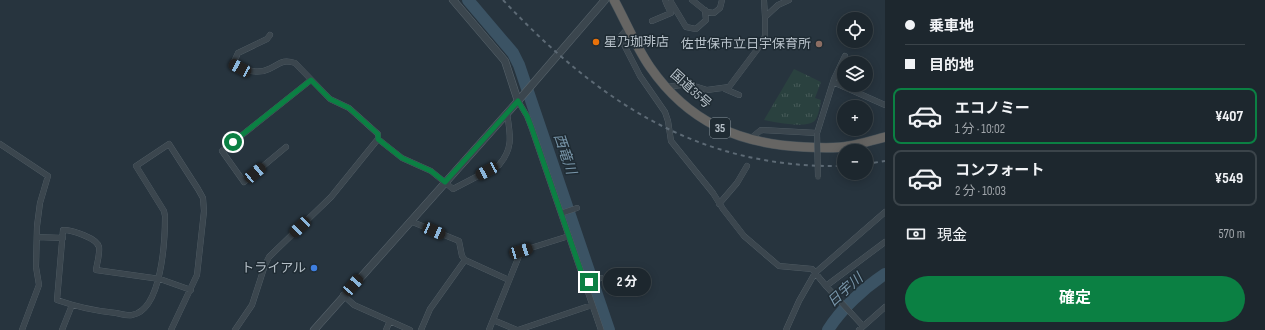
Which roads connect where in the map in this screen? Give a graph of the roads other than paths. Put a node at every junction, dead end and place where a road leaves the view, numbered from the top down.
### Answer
1 (453, 0) edge
2 (605, 0) edge
3 (614, 0) edge
4 (692, 0) edge
5 (722, 0) edge
6 (764, 0) edge
7 (789, 0) edge
8 (666, 2) edge
9 (705, 10) junction
10 (765, 17) junction
11 (652, 21) dead end
12 (629, 27) junction
13 (270, 35) dead end
14 (837, 73) edge
15 (311, 80) junction
16 (833, 82) junction
17 (667, 87) junction
18 (725, 89) junction
19 (739, 95) dead end
20 (518, 101) junction
21 (885, 104) edge
22 (507, 113) junction
23 (817, 133) junction
24 (885, 137) edge
25 (378, 139) junction
26 (750, 140) junction
27 (0, 144) edge
28 (286, 147) dead end
29 (748, 166) dead end
30 (818, 176) dead end
31 (445, 182) junction
32 (720, 204) junction
33 (576, 208) dead end
34 (563, 212) junction
35 (885, 212) edge
36 (410, 221) junction
37 (569, 236) junction
38 (37, 237) junction
39 (62, 238) junction
40 (885, 242) edge
41 (465, 260) junction
42 (815, 273) junction
43 (600, 278) dead end
44 (160, 279) junction
45 (509, 280) junction
46 (587, 282) junction
47 (826, 286) junction
48 (191, 290) junction
49 (343, 295) junction
50 (72, 305) junction
51 (592, 305) junction
52 (885, 307) edge
53 (493, 320) junction
54 (390, 321) junction
55 (861, 328) edge
56 (24, 329) edge
57 (62, 330) edge
58 (171, 330) edge
59 (235, 330) edge
60 (314, 330) edge
61 (386, 330) edge
62 (410, 330) edge
63 (421, 330) edge
64 (489, 330) edge
65 (518, 330) edge
66 (601, 330) edge
67 (786, 330) edge

1 - 20 street
2 - 20 street
3 - 12 highway, 国道35号 / 35
4 - 9 street
5 - 9 street
6 - 10 street
7 - 10 street
8 - 9 street
8 - 11 street
10 - 18 street
12 - 17 highway, 国道35号 / 35
12 - 32 street
13 - 15 street
14 - 16 street
15 - 25 street
15 - 28 street
16 - 21 street
16 - 23 street
17 - 18 street
17 - 26 highway, 国道35号 / 35
18 - 19 street
20 - 22 street
20 - 34 street
22 - 31 street
22 - 31 street
23 - 26 street
23 - 30 street, bridge
24 - 26 highway, 国道35号 / 35
25 - 31 street
25 - 59 street
27 - 38 street
29 - 32 street
31 - 36 street
32 - 42 street
33 - 34 street
34 - 37 street
35 - 42 street
36 - 41 street
36 - 49 street
37 - 45 street
37 - 46 street
38 - 39 street
38 - 56 street
39 - 44 street
39 - 50 street
40 - 47 street
41 - 45 street
41 - 63 street
42 - 47 street
42 - 67 street
43 - 46 street
44 - 48 street
44 - 48 street
44 - 50 street
45 - 53 street
46 - 51 street
47 - 55 street
48 - 58 street
49 - 54 street
49 - 60 street
50 - 57 street
51 - 65 street
51 - 66 street
52 - 55 street
53 - 64 street
53 - 65 street
54 - 61 street
54 - 62 street

